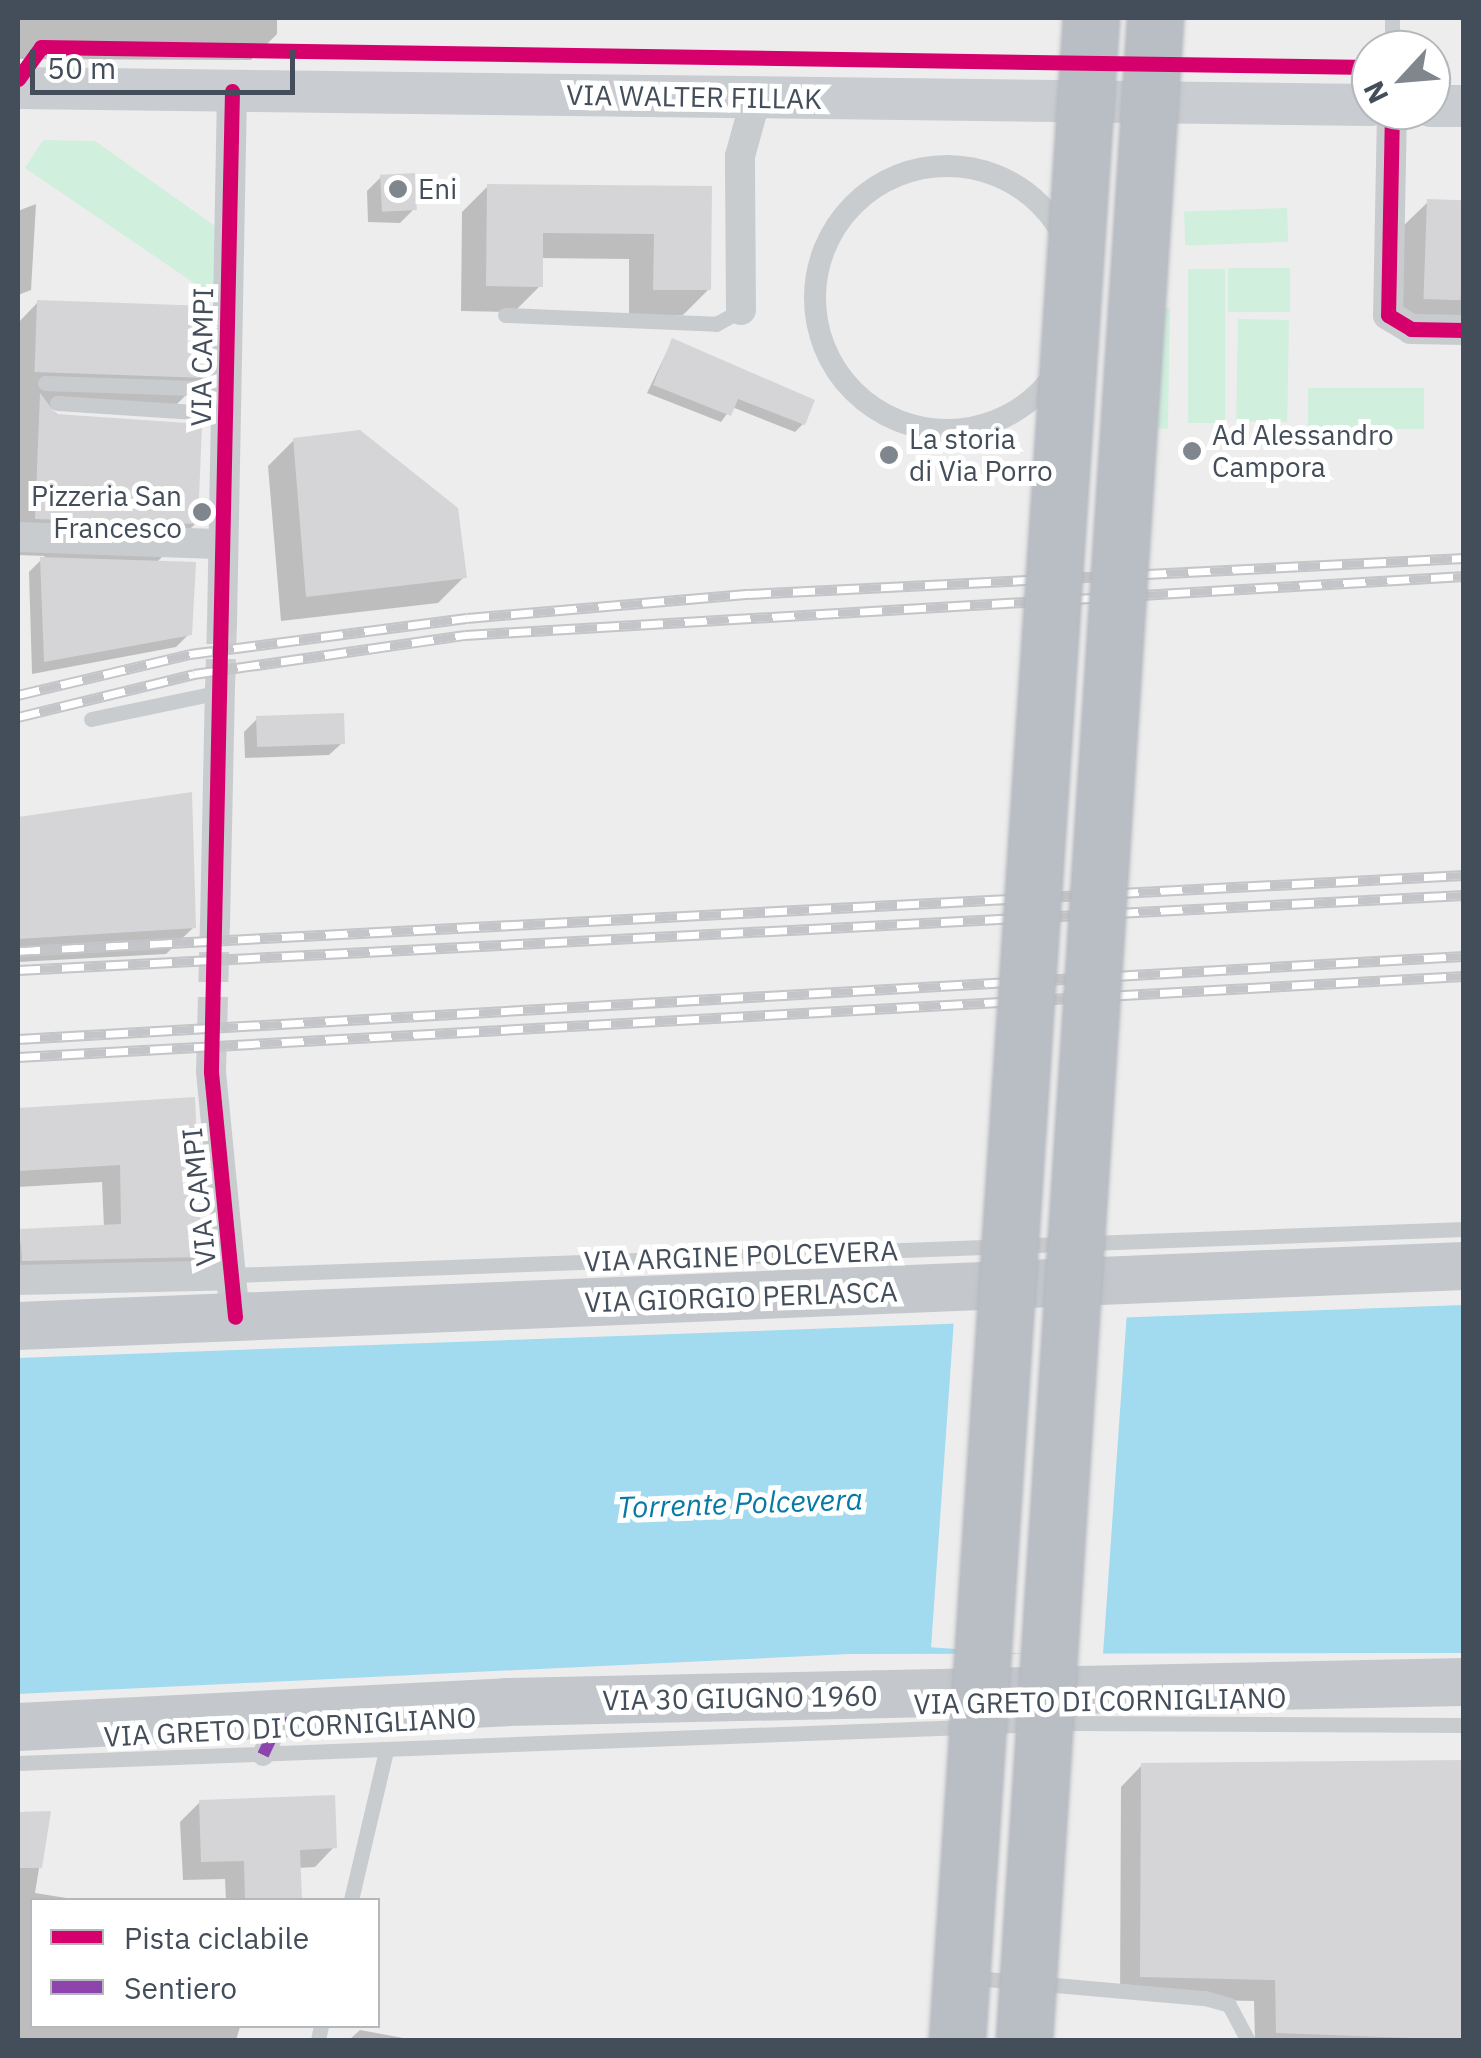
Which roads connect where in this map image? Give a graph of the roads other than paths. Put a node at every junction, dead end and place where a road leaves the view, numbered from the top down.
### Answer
1 (1091, 18) edge
2 (1155, 18) edge
3 (18, 88) edge
4 (232, 91) junction
5 (756, 98) junction
6 (1351, 105) edge
7 (1392, 130) edge
8 (742, 310) joint
9 (504, 315) dead end
10 (1464, 330) edge
11 (45, 384) dead end
12 (854, 392) joint
13 (57, 402) dead end
14 (226, 402) junction
15 (19, 532) edge
16 (223, 544) junction
17 (222, 623) tunnel mouth
18 (220, 691) joint
19 (91, 719) dead end
20 (215, 924) tunnel mouth
21 (211, 1072) tunnel mouth
22 (1464, 1229) edge
23 (1464, 1266) edge
24 (18, 1280) edge
25 (233, 1296) junction
26 (18, 1326) edge
27 (1464, 1682) edge
28 (1464, 1725) edge
29 (18, 1728) edge
30 (272, 1735) junction
31 (386, 1750) junction
32 (18, 1764) edge
33 (351, 1898) edge
34 (986, 1979) dead end
35 (958, 2040) edge
36 (1024, 2040) edge
37 (1248, 2040) edge

1 - 35 highway, bridge
2 - 36 highway, bridge
3 - 4 main road, VIA WALTER FILLAK
4 - 5 main road, VIA WALTER FILLAK
4 - 14 street, VIA CAMPI
5 - 6 main road, VIA WALTER FILLAK
5 - 8 street
7 - 10 street
8 - 9 lane
11 - 14 lane, VIA CAMPI
12 - 12 street
13 - 14 lane, VIA CAMPI
14 - 16 street, VIA CAMPI
15 - 16 street
16 - 17 street, VIA CAMPI
18 - 19 lane
18 - 20 street
21 - 25 street, VIA CAMPI
22 - 25 lane, VIA ARGINE POLCEVERA
23 - 25 main road, VIA GIORGIO PERLASCA
24 - 25 street, VIA ARGINE POLCEVERA
25 - 26 main road, VIA GIORGIO PERLASCA
27 - 30 main road, VIA 30 GIUGNO 1960
28 - 31 lane, VIA GRETO DI CORNIGLIANO
29 - 30 main road, VIA 30 GIUGNO 1960
30 - 31 lane, VIA GRETO DI CORNIGLIANO
30 - 32 lane, VIA GRETO DI CORNIGLIANO
31 - 33 lane
34 - 37 lane

